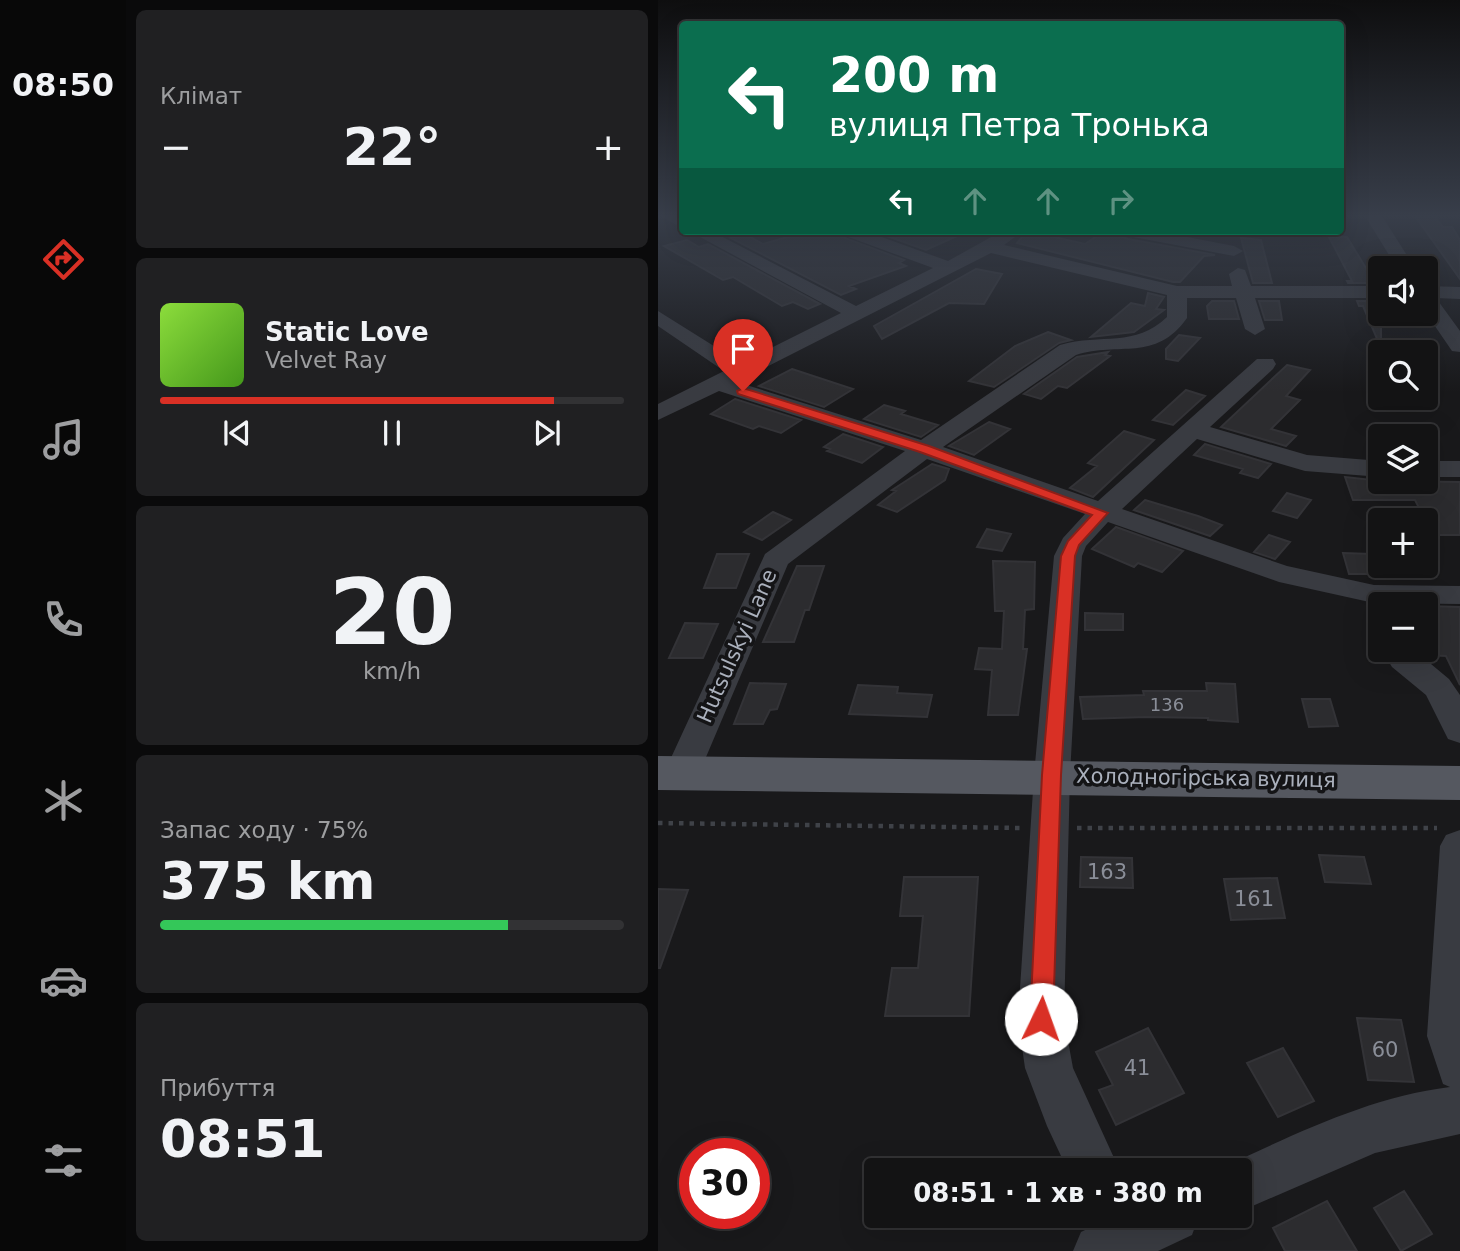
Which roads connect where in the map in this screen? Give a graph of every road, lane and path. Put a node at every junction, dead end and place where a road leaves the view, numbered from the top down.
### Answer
1 (781, 274) edge
2 (933, 274) edge
3 (1103, 274) edge
4 (1238, 274) edge
5 (1241, 291) junction
6 (1177, 292) junction
7 (1368, 292) edge
8 (1438, 292) edge
9 (1460, 293) edge
10 (855, 313) junction
11 (1438, 315) edge
12 (658, 317) edge
13 (1255, 329) dead end
14 (1460, 346) edge
15 (1265, 364) dead end
16 (728, 377) junction
17 (658, 413) edge
18 (1193, 430) junction
19 (924, 449) junction
20 (1368, 468) edge
21 (1438, 469) edge
22 (1460, 469) edge
23 (1101, 513) junction
24 (1460, 595) edge
25 (1438, 597) edge
26 (1368, 599) edge
27 (1406, 662) edge
28 (1460, 730) edge
29 (670, 773) edge
30 (1052, 775) junction
31 (1460, 784) edge
32 (1460, 846) edge
33 (1460, 1068) edge
34 (1460, 1110) edge
35 (1088, 1158) edge
36 (1252, 1180) edge

1 - 10 street
2 - 10 street
3 - 6 street
4 - 5 street
5 - 6 street
5 - 7 street
5 - 13 street
6 - 19 street, Hutsulskyi Lane
8 - 9 street
10 - 16 street
11 - 14 street
12 - 16 street
15 - 18 street
16 - 17 street
16 - 19 street
18 - 20 street
18 - 23 street
19 - 23 street
19 - 29 street, Hutsulskyi Lane
21 - 22 street
23 - 26 street
23 - 30 street
24 - 25 street
27 - 28 street
29 - 30 main road, Холодногірська вулиця
30 - 31 main road, Холодногірська вулиця
30 - 35 street
32 - 33 street
34 - 36 street

